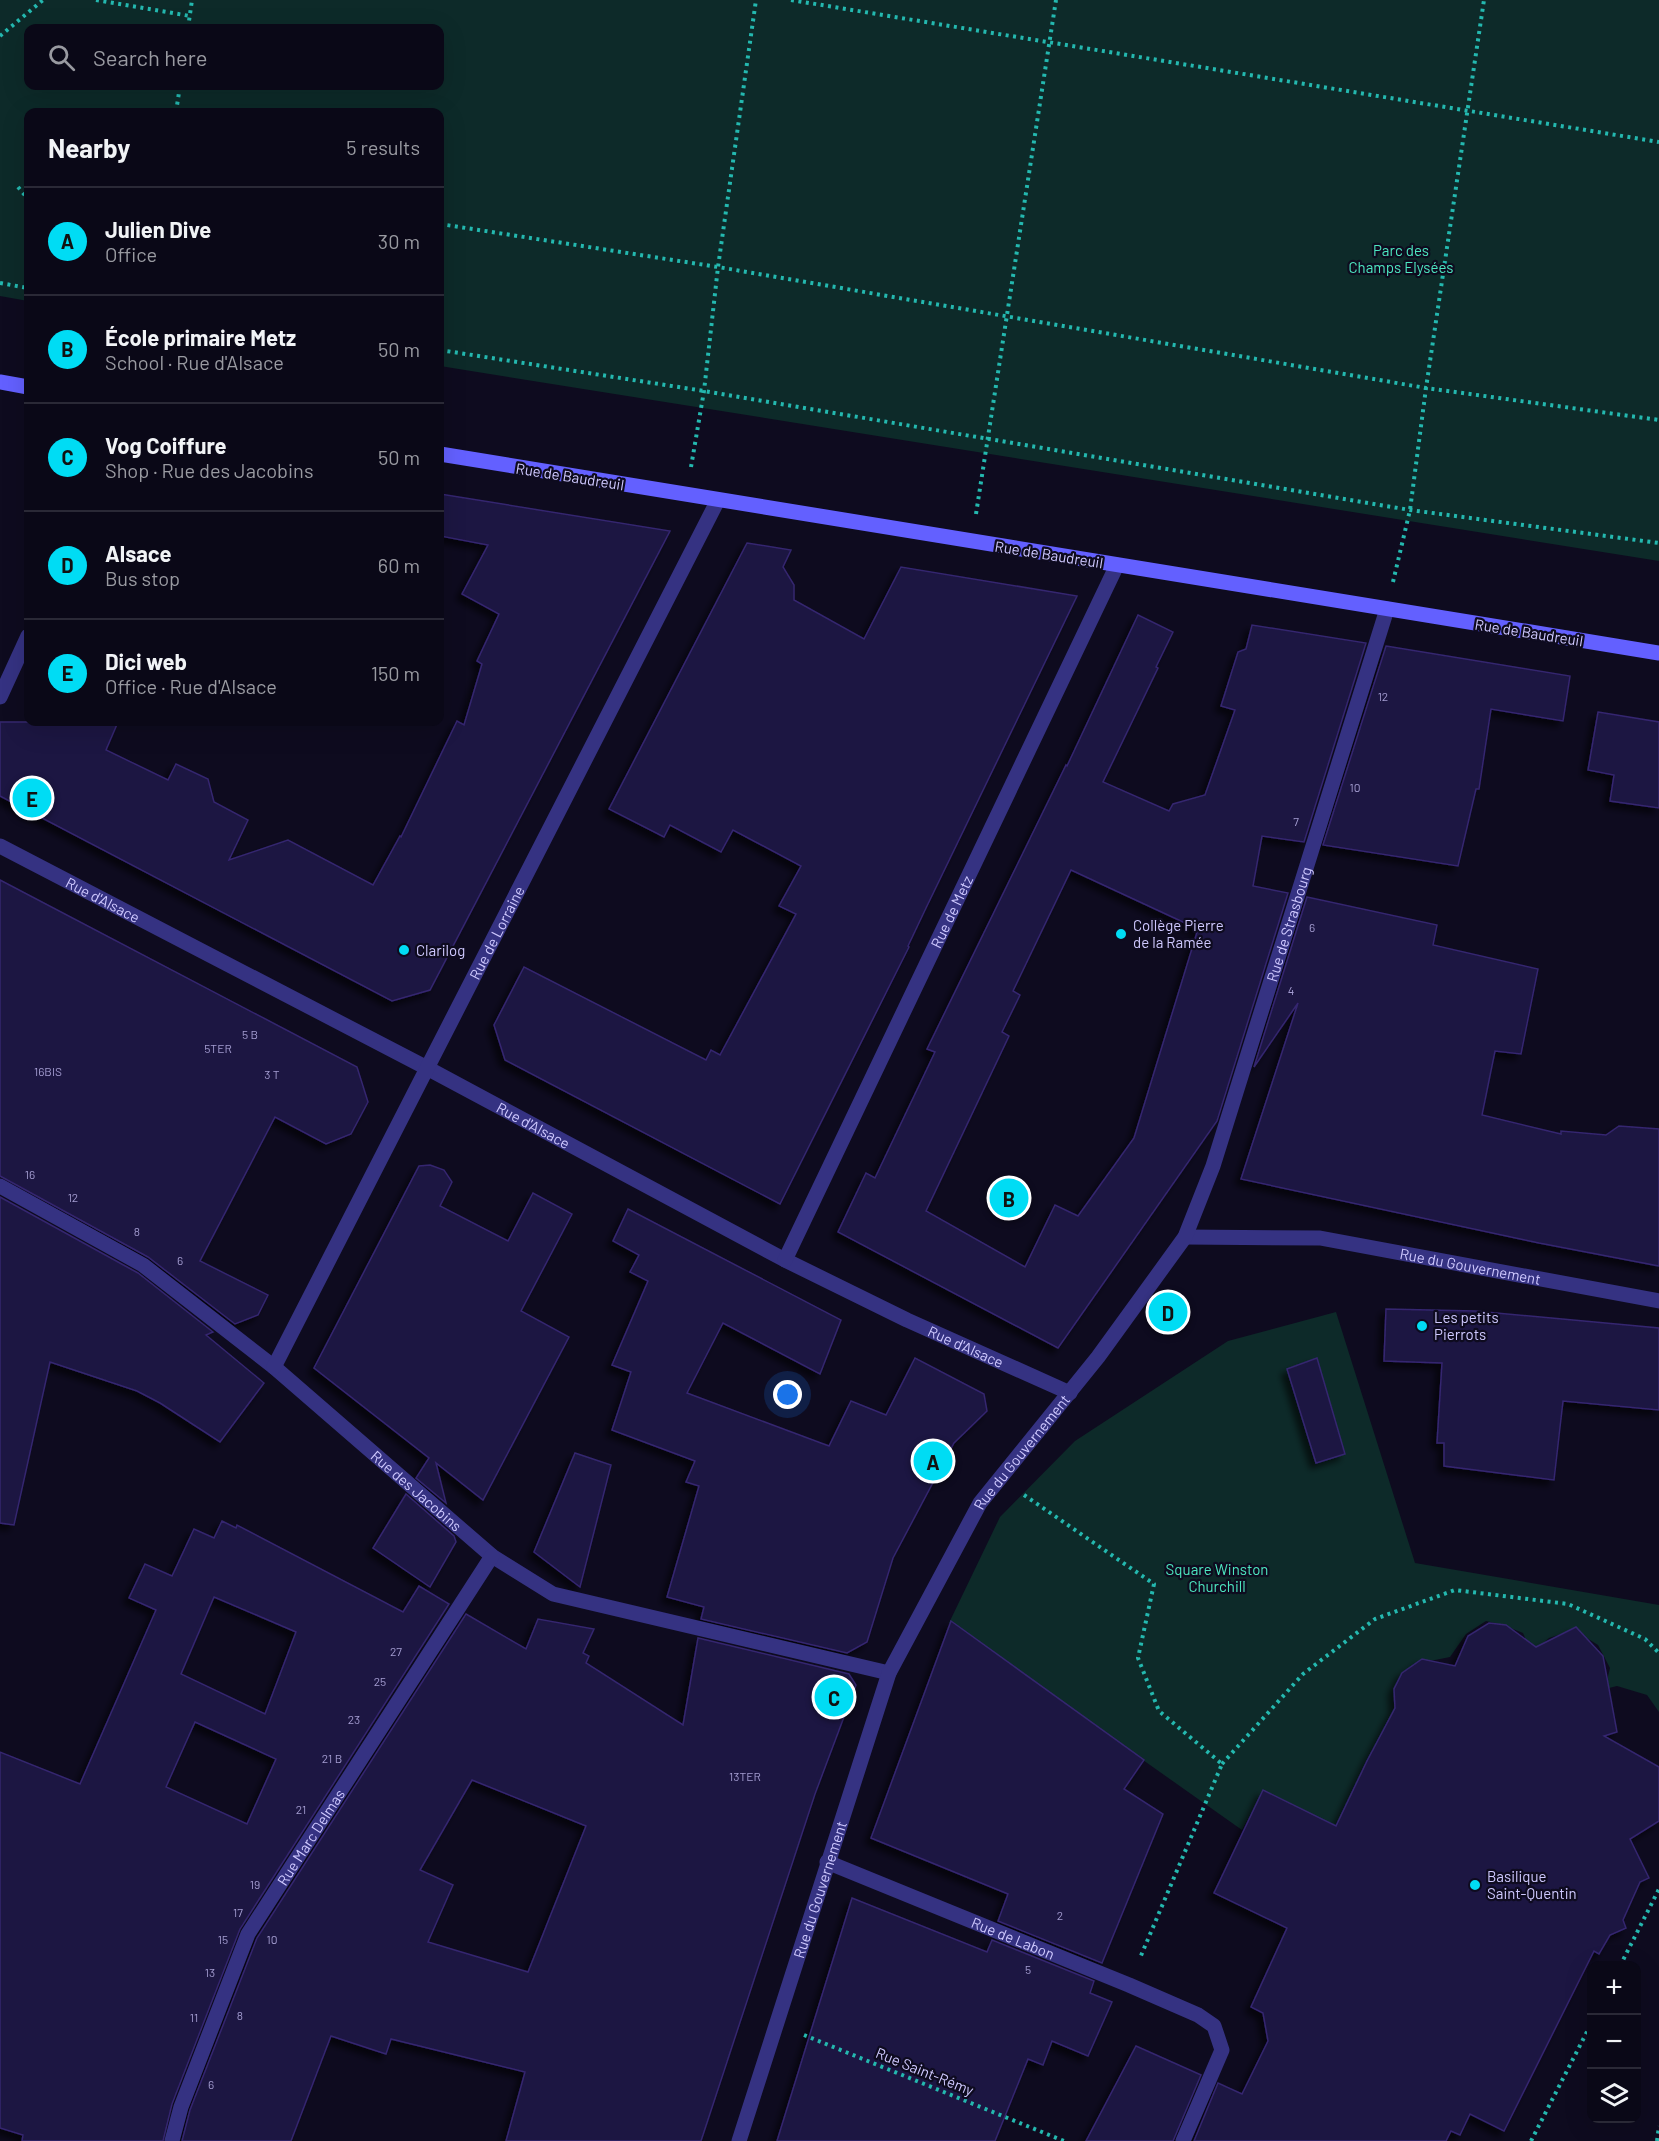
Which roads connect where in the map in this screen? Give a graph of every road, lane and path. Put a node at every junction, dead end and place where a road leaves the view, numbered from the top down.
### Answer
1 (43, 0) edge
2 (96, 0) edge
3 (192, 0) edge
4 (756, 0) edge
5 (791, 0) edge
6 (1056, 0) edge
7 (1484, 0) edge
8 (190, 16) junction
9 (189, 24) edge
10 (0, 36) edge
11 (1050, 42) junction
12 (179, 90) edge
13 (177, 108) edge
14 (1467, 111) junction
15 (1659, 142) edge
16 (18, 187) dead end
17 (24, 195) edge
18 (444, 225) edge
19 (718, 267) junction
20 (0, 283) edge
21 (24, 287) edge
22 (1006, 318) junction
23 (444, 351) edge
24 (0, 382) edge
25 (24, 386) edge
26 (1426, 388) junction
27 (704, 391) junction
28 (1659, 420) edge
29 (987, 439) junction
30 (444, 455) edge
31 (686, 495) junction
32 (718, 500) junction
33 (1410, 510) junction
34 (972, 541) junction
35 (1659, 543) edge
36 (1117, 565) junction
37 (1387, 609) junction
38 (24, 645) edge
39 (1659, 653) edge
40 (0, 697) edge
41 (0, 846) edge
42 (427, 1068) junction
43 (0, 1186) edge
44 (1185, 1237) junction
45 (785, 1260) junction
46 (1659, 1301) edge
47 (274, 1367) junction
48 (1070, 1393) junction
49 (1023, 1494) dead end
50 (492, 1556) junction
51 (1659, 1653) edge
52 (889, 1673) junction
53 (1222, 1764) junction
54 (827, 1862) junction
55 (1659, 1889) edge
56 (1622, 1961) edge
57 (1129, 1985) junction
58 (776, 2024) junction
59 (1587, 2032) edge
60 (1659, 2126) edge
61 (172, 2141) edge
62 (739, 2141) edge
63 (1064, 2141) edge
64 (1182, 2141) edge
65 (1531, 2141) edge
66 (1657, 2141) edge

1 - 10 path
2 - 8 path
3 - 8 path
4 - 19 path
5 - 11 path
6 - 11 path
7 - 14 path
8 - 9 path
11 - 14 path
11 - 22 path
12 - 13 path
14 - 15 path
14 - 26 path
16 - 17 path
18 - 19 path
19 - 22 path
19 - 27 path
20 - 21 path
22 - 26 path
22 - 29 path
23 - 27 path
24 - 25 main road
26 - 28 path
26 - 33 path
27 - 29 path
27 - 31 path
29 - 33 path
29 - 34 path
30 - 31 main road, Rue de Baudreuil
31 - 32 main road, Rue de Baudreuil
32 - 34 main road, Rue de Baudreuil
32 - 42 street, Rue de Lorraine
33 - 35 path
33 - 37 path
34 - 36 main road, Rue de Baudreuil
36 - 37 main road, Rue de Baudreuil
36 - 45 street, Rue de Metz
37 - 39 main road, Rue de Baudreuil
37 - 44 street, Rue de Strasbourg
38 - 40 street
41 - 42 street, Rue d'Alsace
42 - 45 street, Rue d'Alsace
42 - 47 street, Rue de Lorraine
43 - 47 street, Rue des Jacobins
44 - 46 street, Rue du Gouvernement
44 - 48 street, Rue du Gouvernement
45 - 48 street, Rue d'Alsace
47 - 50 street, Rue des Jacobins
48 - 52 street, Rue du Gouvernement
49 - 53 path
50 - 52 street, Rue des Jacobins
50 - 61 street, Rue Marc Delmas
51 - 53 path
52 - 54 street, Rue du Gouvernement
53 - 57 path
54 - 57 street, Rue de Labon
54 - 58 street, Rue du Gouvernement
55 - 56 path
57 - 64 street, Rue de Labon
58 - 62 street, Rue du Gouvernement
58 - 63 path, Rue Saint-Rémy
59 - 65 path
60 - 66 path

